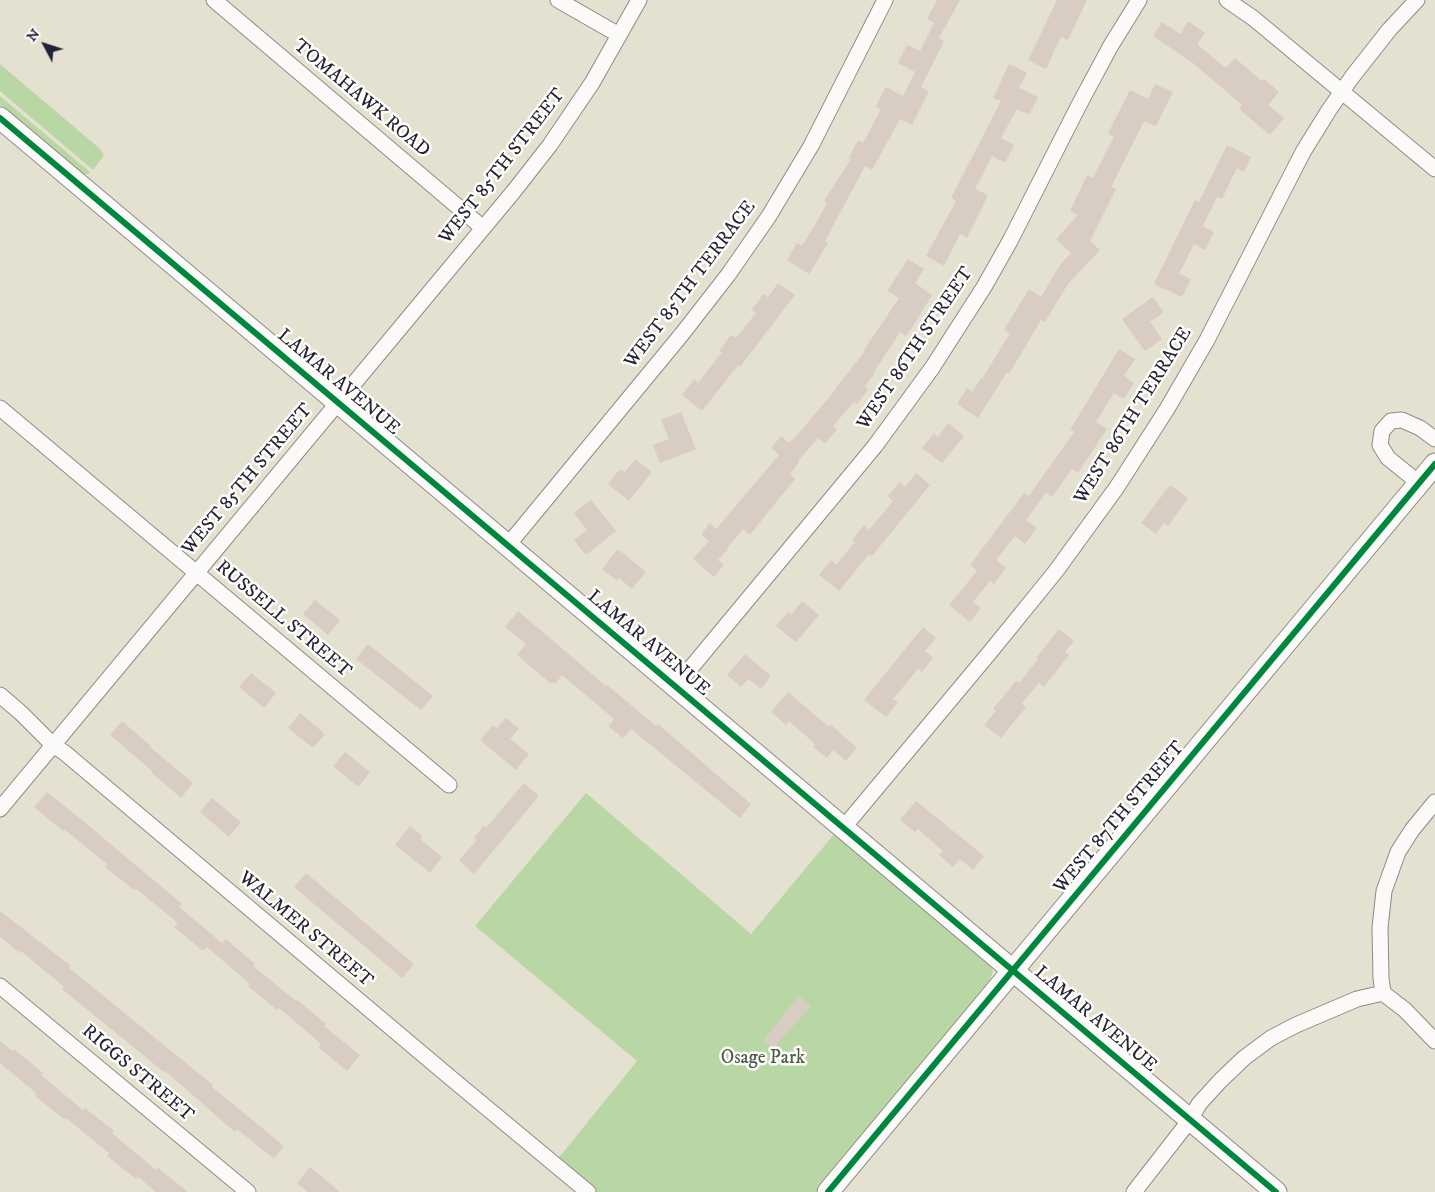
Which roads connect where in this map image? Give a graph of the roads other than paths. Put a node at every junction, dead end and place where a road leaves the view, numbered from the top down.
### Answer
1 (214, 0) edge
2 (558, 0) edge
3 (638, 0) edge
4 (885, 0) edge
5 (1139, 0) edge
6 (1227, 0) edge
7 (1417, 0) edge
8 (619, 35) junction
9 (1342, 92) junction
10 (0, 118) edge
11 (1435, 169) edge
12 (483, 228) junction
13 (338, 403) junction
14 (0, 408) edge
15 (1435, 439) edge
16 (1435, 464) edge
17 (1418, 483) junction
18 (508, 545) junction
19 (196, 573) junction
20 (675, 687) junction
21 (0, 695) edge
22 (53, 745) junction
23 (449, 785) dead end
24 (1435, 802) edge
25 (0, 809) edge
26 (844, 827) junction
27 (1012, 970) junction
28 (0, 986) edge
29 (1383, 993) junction
30 (1435, 1041) edge
31 (1190, 1120) junction
32 (248, 1192) edge
33 (588, 1192) edge
34 (828, 1192) edge
35 (1134, 1192) edge
36 (1276, 1192) edge

1 - 12 street, TOMAHAWK ROAD
2 - 8 street
3 - 8 street, WEST 85TH STREET
4 - 18 street, WEST 85TH TERRACE
5 - 20 street, WEST 86TH STREET
6 - 9 street
7 - 9 street, WEST 86TH TERRACE
8 - 12 street, WEST 85TH STREET
9 - 11 street
9 - 26 street, WEST 86TH TERRACE
10 - 13 street, LAMAR AVENUE
12 - 13 street, WEST 85TH STREET
13 - 18 street, LAMAR AVENUE
13 - 19 street, WEST 85TH STREET
14 - 19 street, RUSSELL STREET
15 - 17 street
16 - 17 street, WEST 87TH STREET
17 - 27 street, WEST 87TH STREET
18 - 20 street, LAMAR AVENUE
19 - 22 street, WEST 85TH STREET
19 - 23 street, RUSSELL STREET
20 - 26 street, LAMAR AVENUE
21 - 22 street, WALMER STREET
22 - 25 street, WEST 85TH STREET
22 - 33 street, WALMER STREET
24 - 29 street
26 - 27 street, LAMAR AVENUE
27 - 31 street, LAMAR AVENUE
27 - 34 street, WEST 87TH STREET
28 - 32 street, RIGGS STREET
29 - 30 street
29 - 31 street
31 - 35 street
31 - 36 street, LAMAR AVENUE

